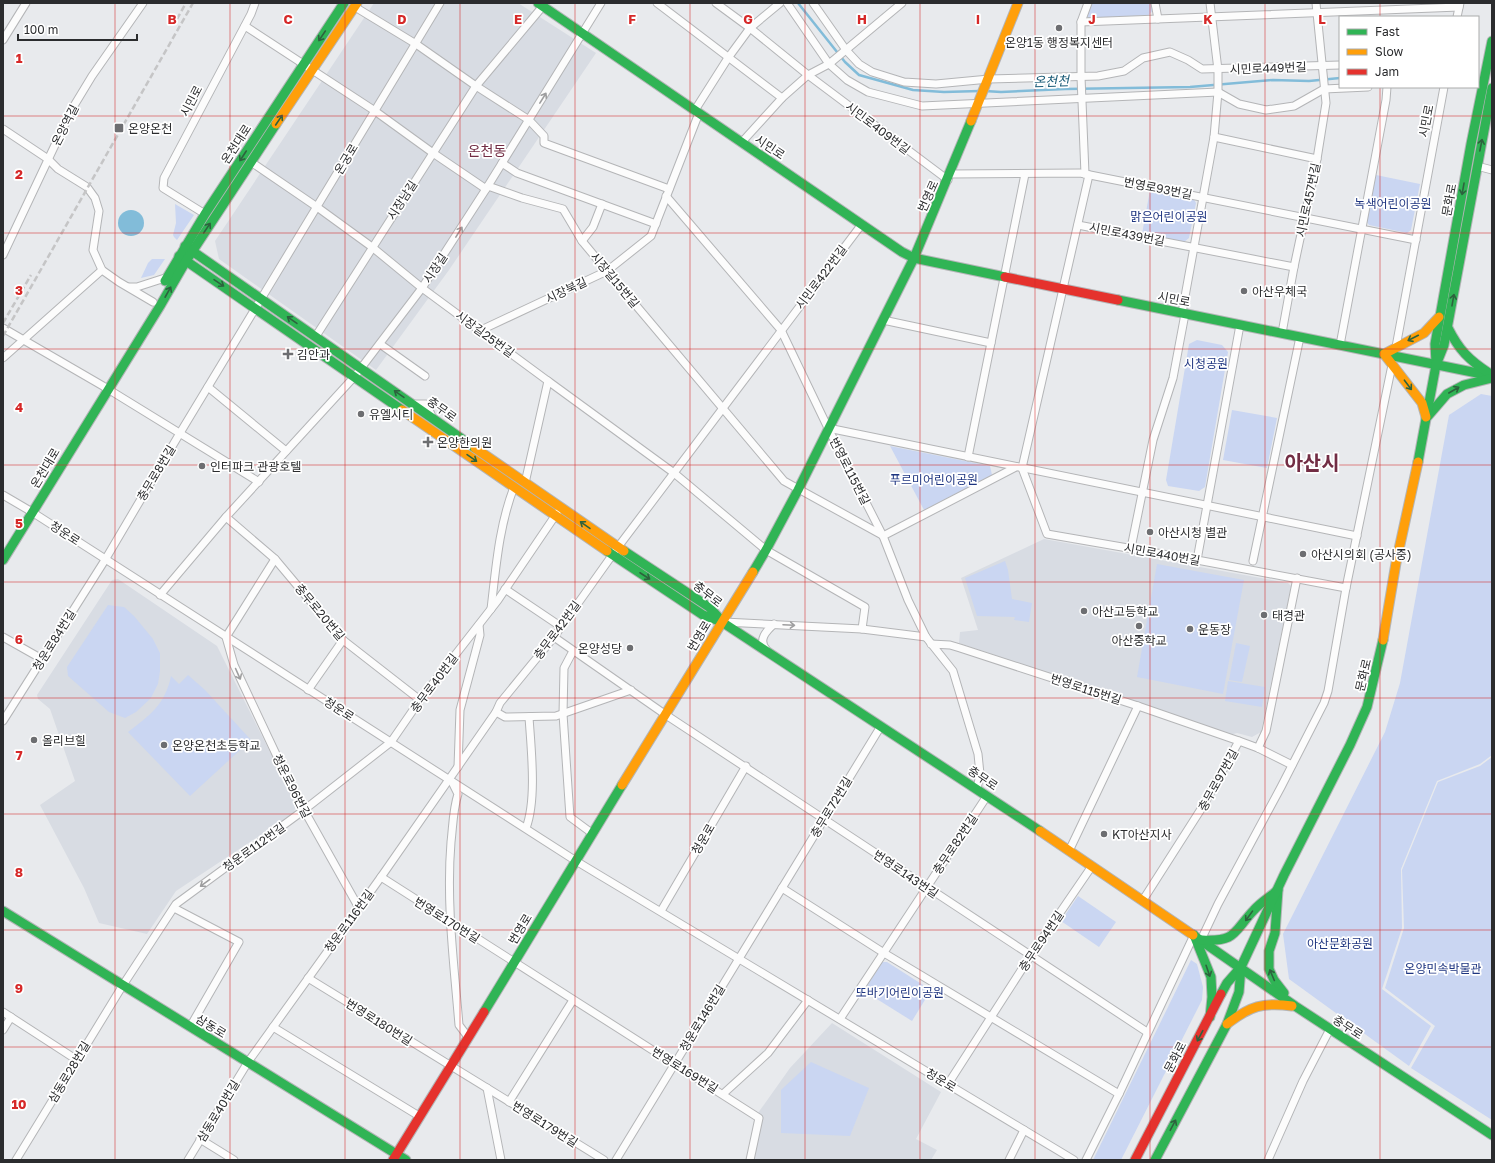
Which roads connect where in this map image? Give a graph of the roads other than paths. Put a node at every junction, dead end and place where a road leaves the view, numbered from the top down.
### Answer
1 (26, 3) edge
2 (143, 3) edge
3 (255, 3) edge
4 (344, 3) edge
5 (440, 3) edge
6 (601, 3) edge
7 (657, 3) edge
8 (716, 3) edge
9 (780, 3) edge
10 (787, 3) edge
11 (813, 3) edge
12 (902, 3) edge
13 (1018, 3) edge
14 (1088, 3) edge
15 (1155, 3) edge
16 (1210, 3) edge
17 (1316, 3) edge
18 (1368, 3) edge
19 (356, 5) edge
20 (541, 5) edge
21 (1460, 5) edge
22 (1421, 6) edge
23 (1369, 11) junction
24 (1317, 13) junction
25 (1458, 16) edge
26 (1212, 17) junction
27 (1158, 19) junction
28 (1081, 22) junction
29 (245, 26) junction
30 (750, 28) junction
31 (583, 33) junction
32 (4, 37) edge
33 (1492, 41) edge
34 (416, 44) junction
35 (846, 50) junction
36 (728, 58) junction
37 (304, 64) junction
38 (829, 64) junction
39 (1339, 65) edge
40 (1323, 66) junction
41 (313, 70) junction
42 (1218, 70) junction
43 (808, 75) junction
44 (1081, 77) junction
45 (989, 79) junction
46 (476, 86) junction
47 (1346, 88) edge
48 (1387, 88) edge
49 (1444, 88) edge
50 (1492, 88) edge
51 (1324, 89) junction
52 (1218, 92) junction
53 (782, 98) junction
54 (1082, 98) junction
55 (1490, 103) edge
56 (979, 104) junction
57 (375, 111) junction
58 (697, 111) junction
59 (529, 120) junction
60 (3, 129) edge
61 (1214, 137) junction
62 (742, 142) junction
63 (433, 153) junction
64 (48, 159) junction
65 (1317, 159) junction
66 (251, 162) junction
67 (502, 163) junction
68 (1477, 166) junction
69 (1492, 170) edge
70 (1025, 174) junction
71 (1087, 174) junction
72 (949, 177) junction
73 (487, 188) junction
74 (667, 192) junction
75 (1202, 197) junction
76 (602, 204) junction
77 (318, 206) junction
78 (205, 214) junction
79 (1304, 218) junction
80 (656, 224) junction
81 (862, 224) junction
82 (1078, 224) junction
83 (1362, 229) junction
84 (1416, 240) junction
85 (582, 241) junction
86 (372, 247) junction
87 (189, 248) junction
88 (1193, 248) junction
89 (3, 255) edge
90 (914, 258) junction
91 (182, 259) junction
92 (1294, 267) junction
93 (102, 270) junction
94 (607, 271) junction
95 (1004, 277) junction
96 (171, 278) junction
97 (128, 287) junction
98 (422, 288) junction
99 (1063, 289) junction
100 (262, 298) junction
101 (154, 302) junction
102 (256, 308) junction
103 (1183, 313) junction
104 (1440, 317) junction
105 (883, 320) junction
106 (1240, 325) junction
107 (3, 328) edge
108 (1448, 328) junction
109 (781, 330) junction
110 (480, 331) junction
111 (1282, 333) junction
112 (316, 336) junction
113 (1300, 337) junction
114 (23, 339) junction
115 (991, 343) junction
116 (380, 344) junction
117 (1340, 345) junction
118 (1396, 347) junction
119 (1384, 354) junction
120 (3, 358) edge
121 (1392, 365) junction
122 (1436, 365) junction
123 (361, 368) junction
124 (355, 376) junction
125 (425, 376) dead end
126 (1492, 376) edge
127 (548, 380) junction
128 (105, 387) junction
129 (208, 387) junction
130 (722, 407) junction
131 (1427, 418) junction
132 (828, 428) junction
133 (180, 433) junction
134 (286, 451) junction
135 (968, 457) junction
136 (1019, 467) junction
137 (674, 473) junction
138 (259, 482) junction
139 (525, 483) junction
140 (514, 487) junction
141 (798, 490) junction
142 (1142, 492) junction
143 (3, 495) edge
144 (1207, 506) junction
145 (30, 511) junction
146 (558, 512) junction
147 (226, 517) junction
148 (1263, 517) junction
149 (883, 536) junction
150 (1357, 536) junction
151 (1131, 548) junction
152 (3, 549) edge
153 (766, 550) junction
154 (615, 551) junction
155 (275, 559) junction
156 (3, 560) edge
157 (105, 560) junction
158 (1197, 560) junction
159 (1253, 561) dead end
160 (1297, 578) junction
161 (1346, 588) junction
162 (505, 589) junction
163 (160, 595) junction
164 (491, 609) junction
165 (722, 622) junction
166 (774, 624) junction
167 (479, 625) junction
168 (560, 626) junction
169 (862, 629) junction
170 (3, 636) edge
171 (926, 636) junction
172 (226, 637) junction
173 (554, 637) junction
174 (343, 640) junction
175 (931, 644) junction
176 (573, 651) junction
177 (769, 652) junction
178 (42, 660) junction
179 (308, 690) junction
180 (632, 690) junction
181 (420, 700) junction
182 (1138, 706) junction
183 (496, 712) junction
184 (563, 714) junction
185 (666, 714) junction
186 (529, 717) junction
187 (3, 721) edge
188 (881, 726) junction
189 (1239, 741) junction
190 (391, 742) junction
191 (1258, 748) junction
192 (1292, 765) junction
193 (746, 766) junction
194 (458, 767) junction
195 (450, 780) junction
196 (977, 789) junction
197 (987, 796) junction
198 (304, 810) junction
199 (824, 819) junction
200 (526, 828) junction
201 (593, 834) junction
202 (1069, 851) junction
203 (576, 860) junction
204 (1092, 866) junction
205 (381, 878) junction
206 (927, 887) junction
207 (782, 888) junction
208 (1278, 890) junction
209 (1142, 900) junction
210 (174, 908) junction
211 (359, 908) junction
212 (3, 911) edge
213 (661, 911) junction
214 (450, 922) junction
215 (1197, 937) junction
216 (884, 953) junction
217 (1031, 956) junction
218 (739, 958) junction
219 (514, 962) junction
220 (1241, 967) junction
221 (308, 978) junction
222 (122, 985) junction
223 (573, 1000) junction
224 (808, 1000) junction
225 (1295, 1006) junction
226 (3, 1012) edge
227 (11, 1017) junction
228 (992, 1017) junction
229 (1210, 1017) junction
230 (840, 1019) junction
231 (1226, 1024) junction
232 (190, 1027) junction
233 (273, 1027) junction
234 (1330, 1029) junction
235 (3, 1030) edge
236 (1147, 1032) junction
237 (468, 1037) junction
238 (77, 1060) junction
239 (248, 1062) junction
240 (674, 1064) junction
241 (450, 1065) junction
242 (948, 1084) junction
243 (487, 1088) junction
244 (723, 1094) junction
245 (1119, 1094) junction
246 (509, 1102) junction
247 (420, 1116) junction
248 (1024, 1130) junction
249 (1492, 1135) edge
250 (200, 1139) junction
251 (395, 1157) edge
252 (16, 1160) edge
253 (188, 1160) edge
254 (234, 1160) edge
255 (406, 1160) edge
256 (501, 1160) edge
257 (604, 1160) edge
258 (616, 1160) edge
259 (750, 1160) edge
260 (1009, 1160) edge
261 (1074, 1160) edge
262 (1086, 1160) edge
263 (1135, 1160) edge
264 (1155, 1160) edge
265 (1268, 1160) edge

1 - 32 street
2 - 64 street, 온양역길
3 - 29 street, 시민로
4 -> 37 main road, 온천대로
5 - 34 street, 온궁로
6 - 31 street, 시장길
7 - 36 street
8 - 30 street, 시민로409번길
9 - 30 street, 시장북길
10 - 38 street
11 - 35 street
12 - 35 street
13 - 45 main road, 번영로
14 - 28 street
15 - 27 street
16 - 26 street, 시민로449번길
17 - 24 street, 시민로457번길
18 - 23 street
19 - 34 street, 온천대로
19 - 41 main road, 온천대로
20 - 31 main road, 시민로
20 - 46 street, 시장남길
21 - 22 street
21 - 25 street
22 - 23 street
23 - 24 street
24 - 26 street
24 - 40 street, 시민로457번길
26 - 27 street
26 - 42 street, 시민로449번길
27 - 28 street
28 - 44 street
29 - 37 street
29 - 78 street, 시민로
30 - 36 street, 시장북길
30 - 43 street, 시민로409번길
31 - 58 main road, 시민로
59 -> 31 street, 시장길
33 -> 104 main road, 문화로
34 - 46 street
34 - 57 street, 온궁로
35 - 38 street
35 - 45 street
36 - 53 street
36 - 58 street, 시장북길
37 - 41 street
37 -> 78 main road, 온천대로
38 - 43 street
38 - 56 street
39 - 40 street
40 - 42 street, 시민로449번길
40 - 51 street, 시민로457번길
41 - 57 street
66 -> 41 main road, 온천대로
42 - 44 street
42 - 52 street
43 - 53 street
43 - 72 street, 시민로409번길
44 - 45 street
44 - 54 street
45 - 56 main road, 번영로
46 - 59 street
46 - 63 street, 시장남길
47 - 51 street
48 - 83 street
49 - 84 street, 시민로
50 - 55 main road, 문화로
51 - 52 street
51 - 65 street, 시민로457번길
52 - 54 street
52 - 61 street
53 - 62 street
54 - 56 street
54 - 71 street
68 -> 55 main road, 문화로
56 - 72 main road, 번영로
57 - 63 street
57 - 77 street, 온궁로
58 - 62 main road, 시민로
58 - 74 street, 시장북길
59 - 67 street, 시장길
59 - 74 street
60 - 64 street
61 - 65 street
61 - 75 street
62 - 81 main road, 시민로
63 - 73 street
63 - 86 street, 시장남길
64 - 89 street, 온양역길
64 - 93 street
65 - 79 street, 시민로457번길
66 - 77 street, 온천대로
87 -> 66 main road, 온천대로
67 - 73 street, 시장길
67 - 76 street
68 - 69 street
108 -> 68 main road, 문화로
70 - 71 street, 번영로93번길
70 - 72 street, 번영로93번길
70 - 95 street
71 - 75 street, 번영로93번길
71 - 82 street
72 - 90 main road, 번영로
73 - 85 street, 시장길15번길
98 -> 73 street, 시장길
74 - 80 street, 시장북길
74 - 109 street
75 - 79 street, 번영로93번길
75 - 88 street
76 - 80 street
76 - 85 street
77 - 86 street
77 - 100 street, 온궁로
78 - 87 main road, 온천대로
79 - 83 street, 번영로93번길
79 - 92 street, 시민로457번길
80 - 94 street, 시장북길
81 - 90 main road, 시민로
81 - 109 street, 시민로422번길
82 - 88 street, 시민로439번길
82 - 99 street, 시민로439번길
83 - 84 street, 번영로93번길
83 - 117 street
84 - 118 street, 시민로
85 - 94 street, 시장길15번길
86 - 98 street
86 - 112 street, 시장남길
87 - 91 main road, 온천대로
87 - 100 main road, 충무로
88 - 92 street
88 - 103 street
90 - 95 main road, 시민로
90 - 105 main road, 번영로
91 - 96 main road, 온천대로
91 -> 102 main road, 충무로
92 - 111 street, 시민로457번길
93 - 97 street
93 - 114 street
94 - 110 street, 시장북길
94 - 130 street, 시장길15번길
95 - 99 main road, 시민로
95 - 115 street
96 - 97 street
96 - 101 main road, 온천대로
128 -> 96 main road, 온천대로
97 - 101 street
98 - 110 street, 시장길25번길
98 - 116 street, 시장길
99 - 103 main road, 시민로
99 - 136 street
100 - 102 street, 충무로8번길
112 -> 100 main road, 충무로
101 - 128 main road, 온천대로
102 - 124 main road, 충무로
102 - 129 street, 충무로8번길
103 - 106 main road, 시민로
103 - 142 street
104 -> 118 main road
104 - 122 main road, 문화로
105 - 115 street
105 - 132 main road, 번영로
106 - 111 main road, 시민로
106 - 144 street
107 - 114 street
108 - 122 main road, 문화로
108 - 126 main road
109 - 130 street, 시민로422번길
109 - 132 street
110 - 127 street, 시장길25번길
111 - 113 main road, 시민로
112 - 123 main road, 충무로
113 - 117 main road, 시민로
113 - 148 street
114 - 120 street
114 - 128 street
115 - 135 street
116 - 123 street, 시장길
116 - 125 street
117 - 119 main road, 시민로
118 - 119 main road
119 - 121 main road
119 - 122 main road, 시민로
121 -> 131 main road
121 - 150 street
122 - 126 main road, 시민로
122 - 131 main road, 문화로
123 - 124 street
139 -> 123 main road, 충무로
124 - 134 street
124 -> 140 main road, 충무로
131 -> 126 main road
127 - 137 street, 시장길25번길
127 - 139 street
128 - 133 street
128 - 145 main road, 온천대로
129 - 133 street, 충무로8번길
129 - 134 street
130 - 137 street, 시민로422번길
130 - 141 street
131 - 208 main road, 문화로
132 - 135 street
132 - 141 main road, 번영로
132 - 149 street, 번영로115번길
133 - 138 street
133 - 157 street, 충무로8번길
134 - 138 street
135 - 136 street
136 - 142 street
136 - 149 street
136 - 151 street, 시민로440번길
137 - 153 street
137 - 154 street, 시민로422번길
138 - 147 street
139 - 146 main road, 충무로
140 - 146 main road, 충무로
140 - 164 street
141 - 149 street
141 - 153 main road, 번영로
142 - 144 street
142 - 151 street
143 - 145 street, 청운로
144 - 148 street
144 - 158 street
145 - 152 main road, 온천대로
145 - 156 main road, 온천대로
145 - 157 street, 청운로
146 - 154 main road, 충무로
146 - 162 street, 충무로40번길
147 - 155 street, 충무로20번길
147 - 163 street
148 - 150 street
148 - 159 street
149 - 171 street, 번영로115번길
150 - 161 street
151 - 158 street, 시민로440번길
153 - 165 main road, 번영로
153 - 169 street
154 - 165 main road, 충무로
154 - 168 street, 충무로42번길
155 - 172 street
155 - 174 street, 충무로20번길
157 - 163 street, 청운로
157 - 178 street, 청운로84번길
158 - 160 street, 시민로440번길
160 - 161 street, 시민로440번길
160 - 191 street
161 - 192 street
162 - 164 street, 충무로40번길
162 - 168 street
163 - 172 street, 청운로
164 - 167 street, 충무로40번길
165 - 166 street
165 - 177 main road, 충무로
165 - 185 main road, 번영로
166 -> 169 street
166 - 177 street
167 - 181 street, 충무로40번길
167 - 194 street, 충무로40번길
168 - 173 street, 충무로42번길
169 - 171 street
170 - 178 street
171 - 175 street, 번영로115번길
172 - 179 street, 청운로
172 -> 198 street, 청운로96번길
173 - 176 street
173 - 183 street, 충무로42번길
174 - 179 street
174 - 181 street, 충무로20번길
175 - 182 street, 번영로115번길
175 - 196 street, 번영로115번길
176 - 180 street
176 - 184 street
177 - 188 main road, 충무로
178 - 187 street, 청운로84번길
179 - 190 street, 청운로
180 - 184 street
180 - 185 street
181 - 190 street, 충무로40번길
182 - 189 street, 번영로115번길
182 - 202 street
183 - 186 street
183 - 194 street, 충무로42번길
184 - 186 street
184 - 201 street
185 - 193 street, 번영로143번길
185 - 201 main road, 번영로
186 - 200 street
188 - 196 main road, 충무로
188 - 199 street, 충무로72번길
189 - 191 street, 충무로97번길
189 - 209 street, 충무로97번길
190 - 195 street, 청운로
190 - 198 street, 청운로112번길
191 - 192 street, 충무로97번길
192 - 215 street
193 - 199 street, 번영로143번길
193 - 213 street, 청운로
194 - 195 street, 충무로42번길
195 - 200 street, 청운로
195 - 205 street, 청운로116번길
195 - 214 street
196 - 197 main road, 충무로
197 - 202 main road, 충무로
197 - 206 street, 충무로82번길
198 -> 210 street, 청운로112번길
198 - 211 street, 청운로96번길
199 - 206 street, 번영로143번길
199 - 207 street, 충무로72번길
200 - 203 street, 청운로
201 - 203 main road, 번영로
202 - 204 main road, 충무로
203 - 213 street, 청운로
203 - 219 main road, 번영로
204 - 209 main road, 충무로
204 - 217 street, 충무로94번길
205 - 211 street, 청운로116번길
205 - 214 street, 번영로170번길
206 - 216 street, 충무로82번길
206 - 217 street, 번영로143번길
207 - 216 street
207 - 218 street, 충무로72번길
208 -> 215 main road
208 - 220 main road, 문화로
225 -> 208 main road
209 - 215 main road, 충무로
210 - 222 street, 청운로112번길
210 - 232 street
211 - 221 street, 청운로116번길
212 - 222 main road, 삼동로
213 - 218 street, 청운로
214 - 219 street, 번영로170번길
214 - 237 street
215 - 220 main road, 충무로
215 -> 229 main road
215 - 236 street
216 - 228 street
216 - 230 street, 충무로82번길
217 - 228 street, 충무로94번길
217 - 236 street, 번영로143번길
218 - 224 street, 청운로
218 - 240 street, 청운로146번길
219 - 223 street, 번영로169번길
219 - 237 main road, 번영로
220 - 225 main road, 충무로
220 - 229 main road, 문화로
220 - 231 main road, 문화로
221 - 233 street, 청운로116번길
221 - 241 street, 번영로180번길
222 - 232 main road, 삼동로
222 - 238 street, 삼동로28번길
223 - 240 street, 번영로169번길
223 - 246 street
224 - 230 street, 청운로
224 - 244 street
225 - 231 main road
225 - 234 main road, 충무로
226 - 227 street
227 - 235 street
227 - 238 street
228 - 242 street, 충무로94번길
228 - 245 street
229 -> 263 main road, 문화로
230 - 242 street, 청운로
264 -> 231 main road, 문화로
232 - 239 main road, 삼동로
233 - 239 street, 청운로116번길
233 - 247 street
234 - 249 main road, 충무로
234 - 265 street
236 - 245 street
237 - 241 main road, 번영로
238 - 252 street, 삼동로28번길
239 - 250 street, 삼동로40번길
239 - 251 main road, 삼동로
240 - 244 street, 번영로169번길
240 - 258 street, 청운로146번길
241 - 243 street, 번영로179번길
241 - 247 main road, 번영로
242 - 248 street, 청운로
243 - 246 street, 번영로179번길
243 - 256 street, 번영로179번길
244 - 259 street, 번영로169번길
245 - 262 street
246 - 257 street, 번영로179번길
247 - 251 main road, 번영로
248 - 260 street
248 - 261 street, 청운로
250 - 253 street, 삼동로40번길
250 - 254 street
251 - 255 main road, 삼동로

